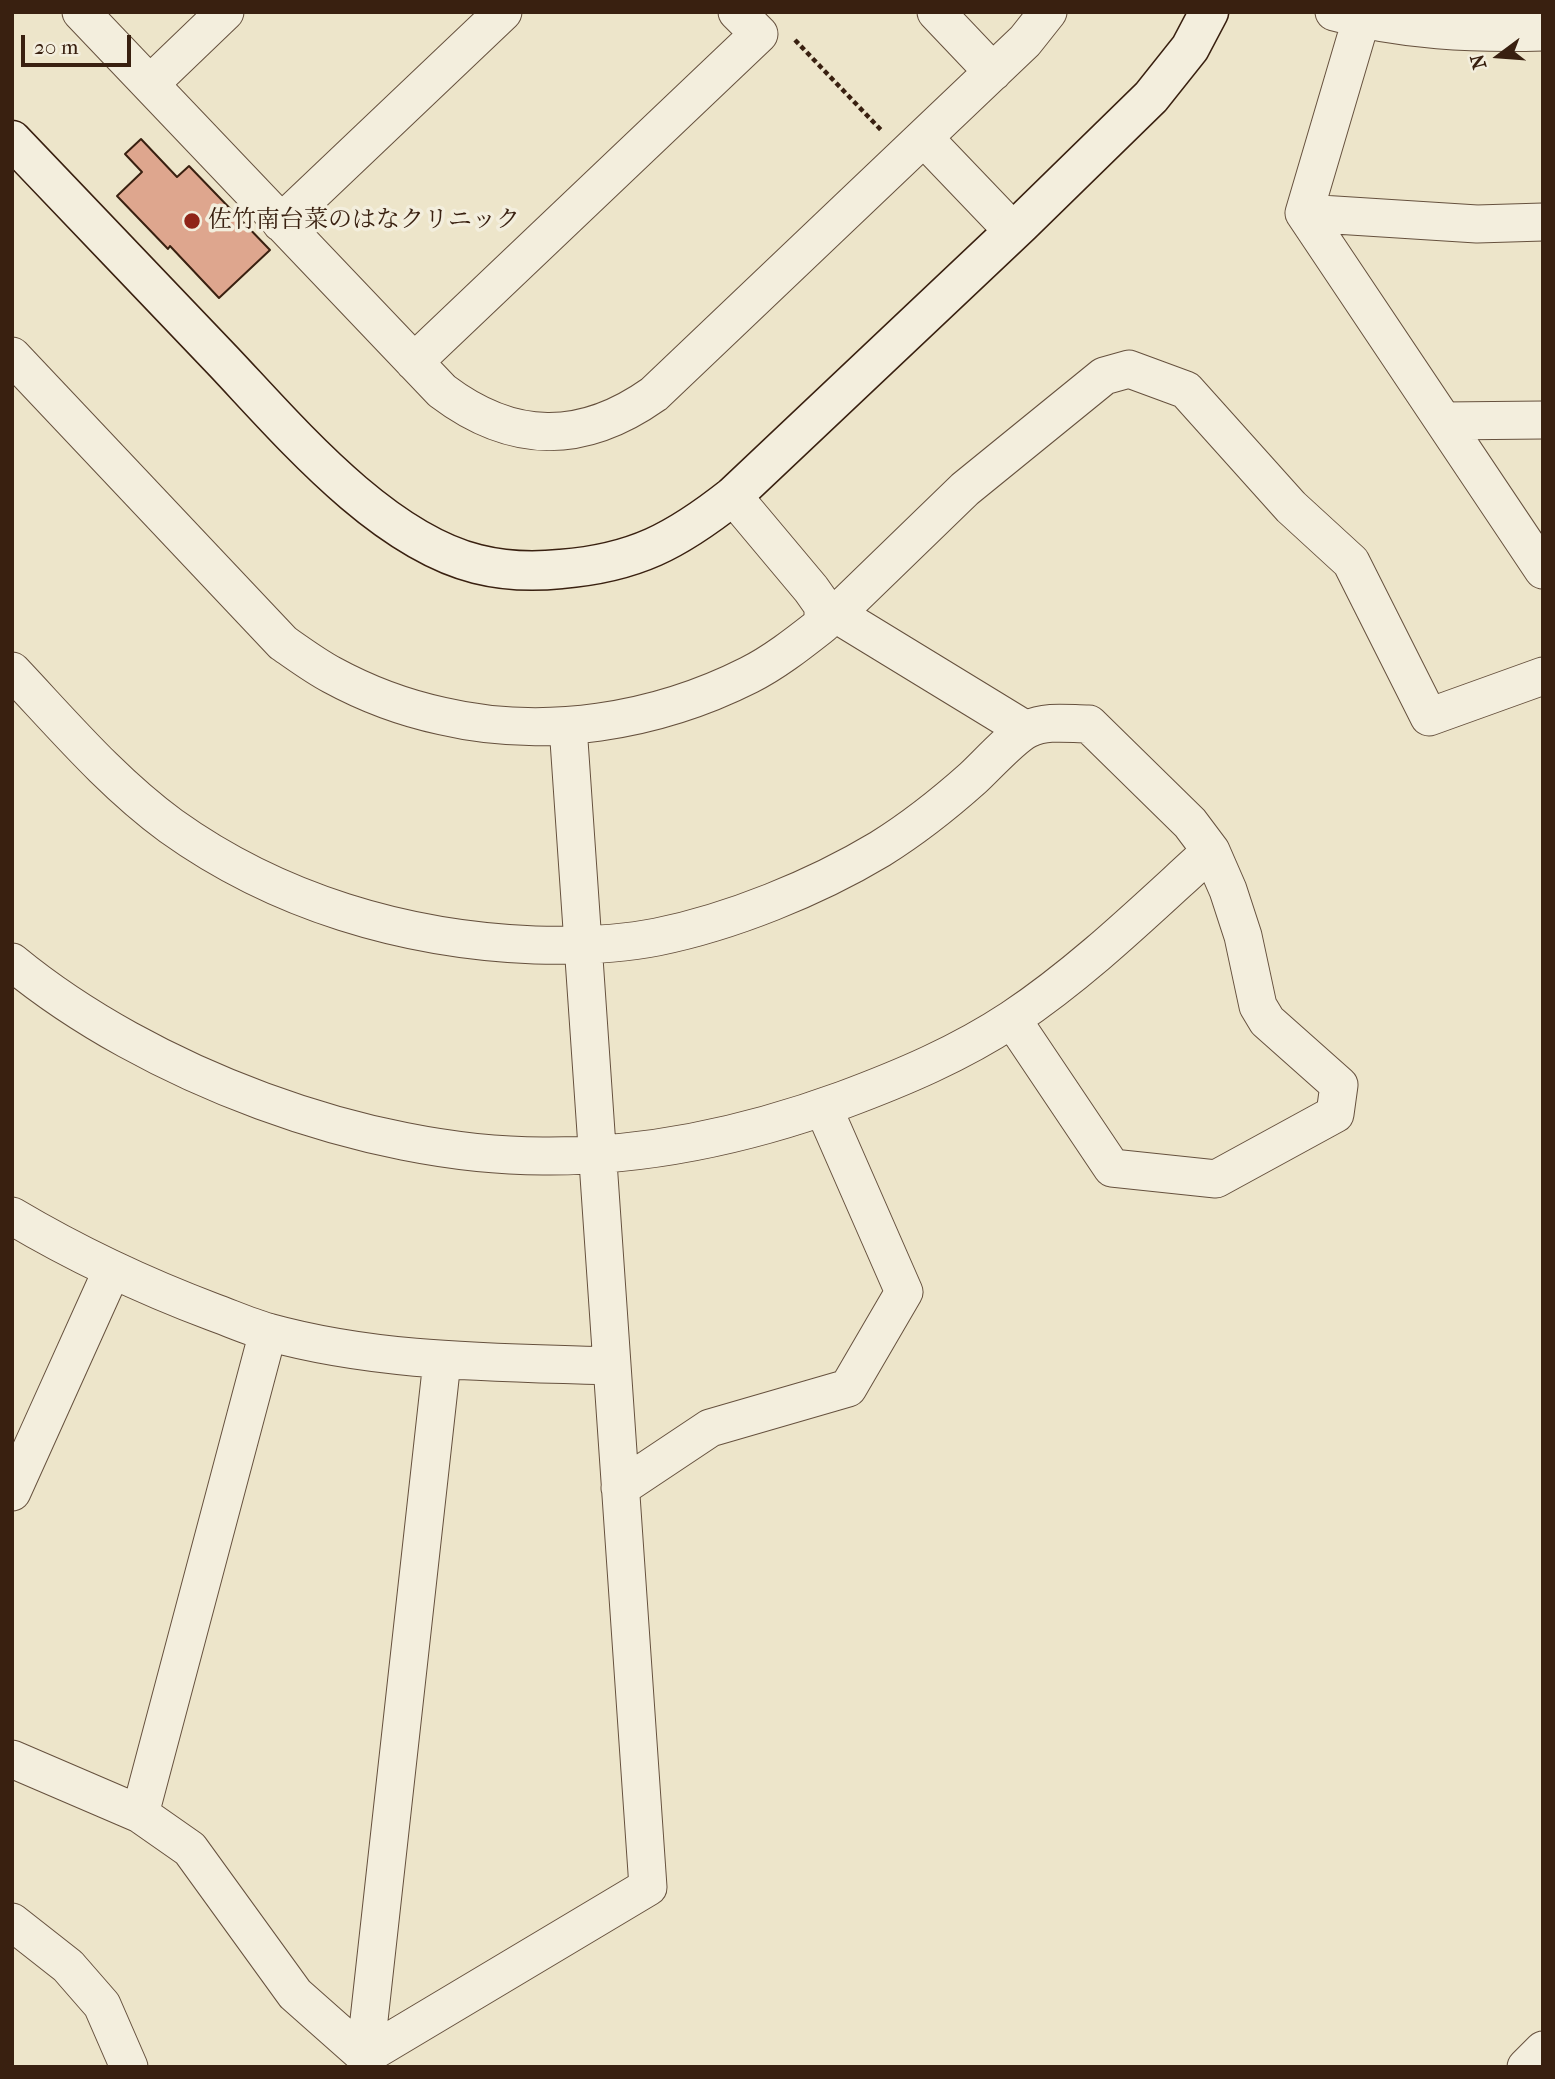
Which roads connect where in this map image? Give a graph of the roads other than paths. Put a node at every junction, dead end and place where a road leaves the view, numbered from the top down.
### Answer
1 (81, 12) edge
2 (225, 12) edge
3 (503, 12) edge
4 (737, 12) edge
5 (936, 12) edge
6 (1048, 12) edge
7 (1209, 12) edge
8 (1348, 16) edge
9 (1543, 32) edge
10 (993, 72) junction
11 (149, 84) junction
12 (923, 138) junction
13 (12, 140) edge
14 (1304, 213) junction
15 (1543, 222) edge
16 (281, 223) junction
17 (1013, 232) junction
18 (12, 356) edge
19 (414, 362) junction
20 (1543, 420) edge
21 (1444, 421) junction
22 (733, 496) junction
23 (1543, 569) edge
24 (829, 610) junction
25 (12, 671) edge
26 (1543, 676) edge
27 (568, 726) junction
28 (1026, 730) junction
29 (1211, 851) junction
30 (583, 946) junction
31 (12, 962) edge
32 (1012, 1019) junction
33 (823, 1107) junction
34 (597, 1155) junction
35 (12, 1216) edge
36 (111, 1270) junction
37 (268, 1332) junction
38 (442, 1361) junction
39 (611, 1366) junction
40 (620, 1488) junction
41 (12, 1492) edge
42 (12, 1759) edge
43 (140, 1814) junction
44 (12, 1922) edge
45 (1543, 2050) edge
46 (365, 2056) junction
47 (129, 2067) edge
48 (1526, 2067) edge

1 - 11 street
2 - 11 street
3 - 16 street
4 - 19 street
5 - 10 street
6 - 10 street
7 - 17 street
8 - 9 street
8 - 14 street
10 - 12 street
11 - 16 street
12 - 17 street
12 - 19 street
13 - 22 street
14 - 15 street
14 - 21 street
16 - 19 street
17 - 22 street
18 - 27 street
20 - 21 street
21 - 23 street
22 - 24 street
24 - 26 street
24 - 27 street
24 - 28 street
25 - 30 street
27 - 30 street
28 - 29 street
28 - 30 street
29 - 32 street
29 - 32 street
30 - 34 street
31 - 34 street
32 - 33 street
33 - 34 street
33 - 40 street
34 - 39 street
35 - 36 street
36 - 37 street
36 - 41 street
37 - 38 street
37 - 43 street
38 - 39 street
38 - 46 street
39 - 40 street
40 - 46 street
42 - 43 street
43 - 46 street
44 - 47 street
45 - 48 street

